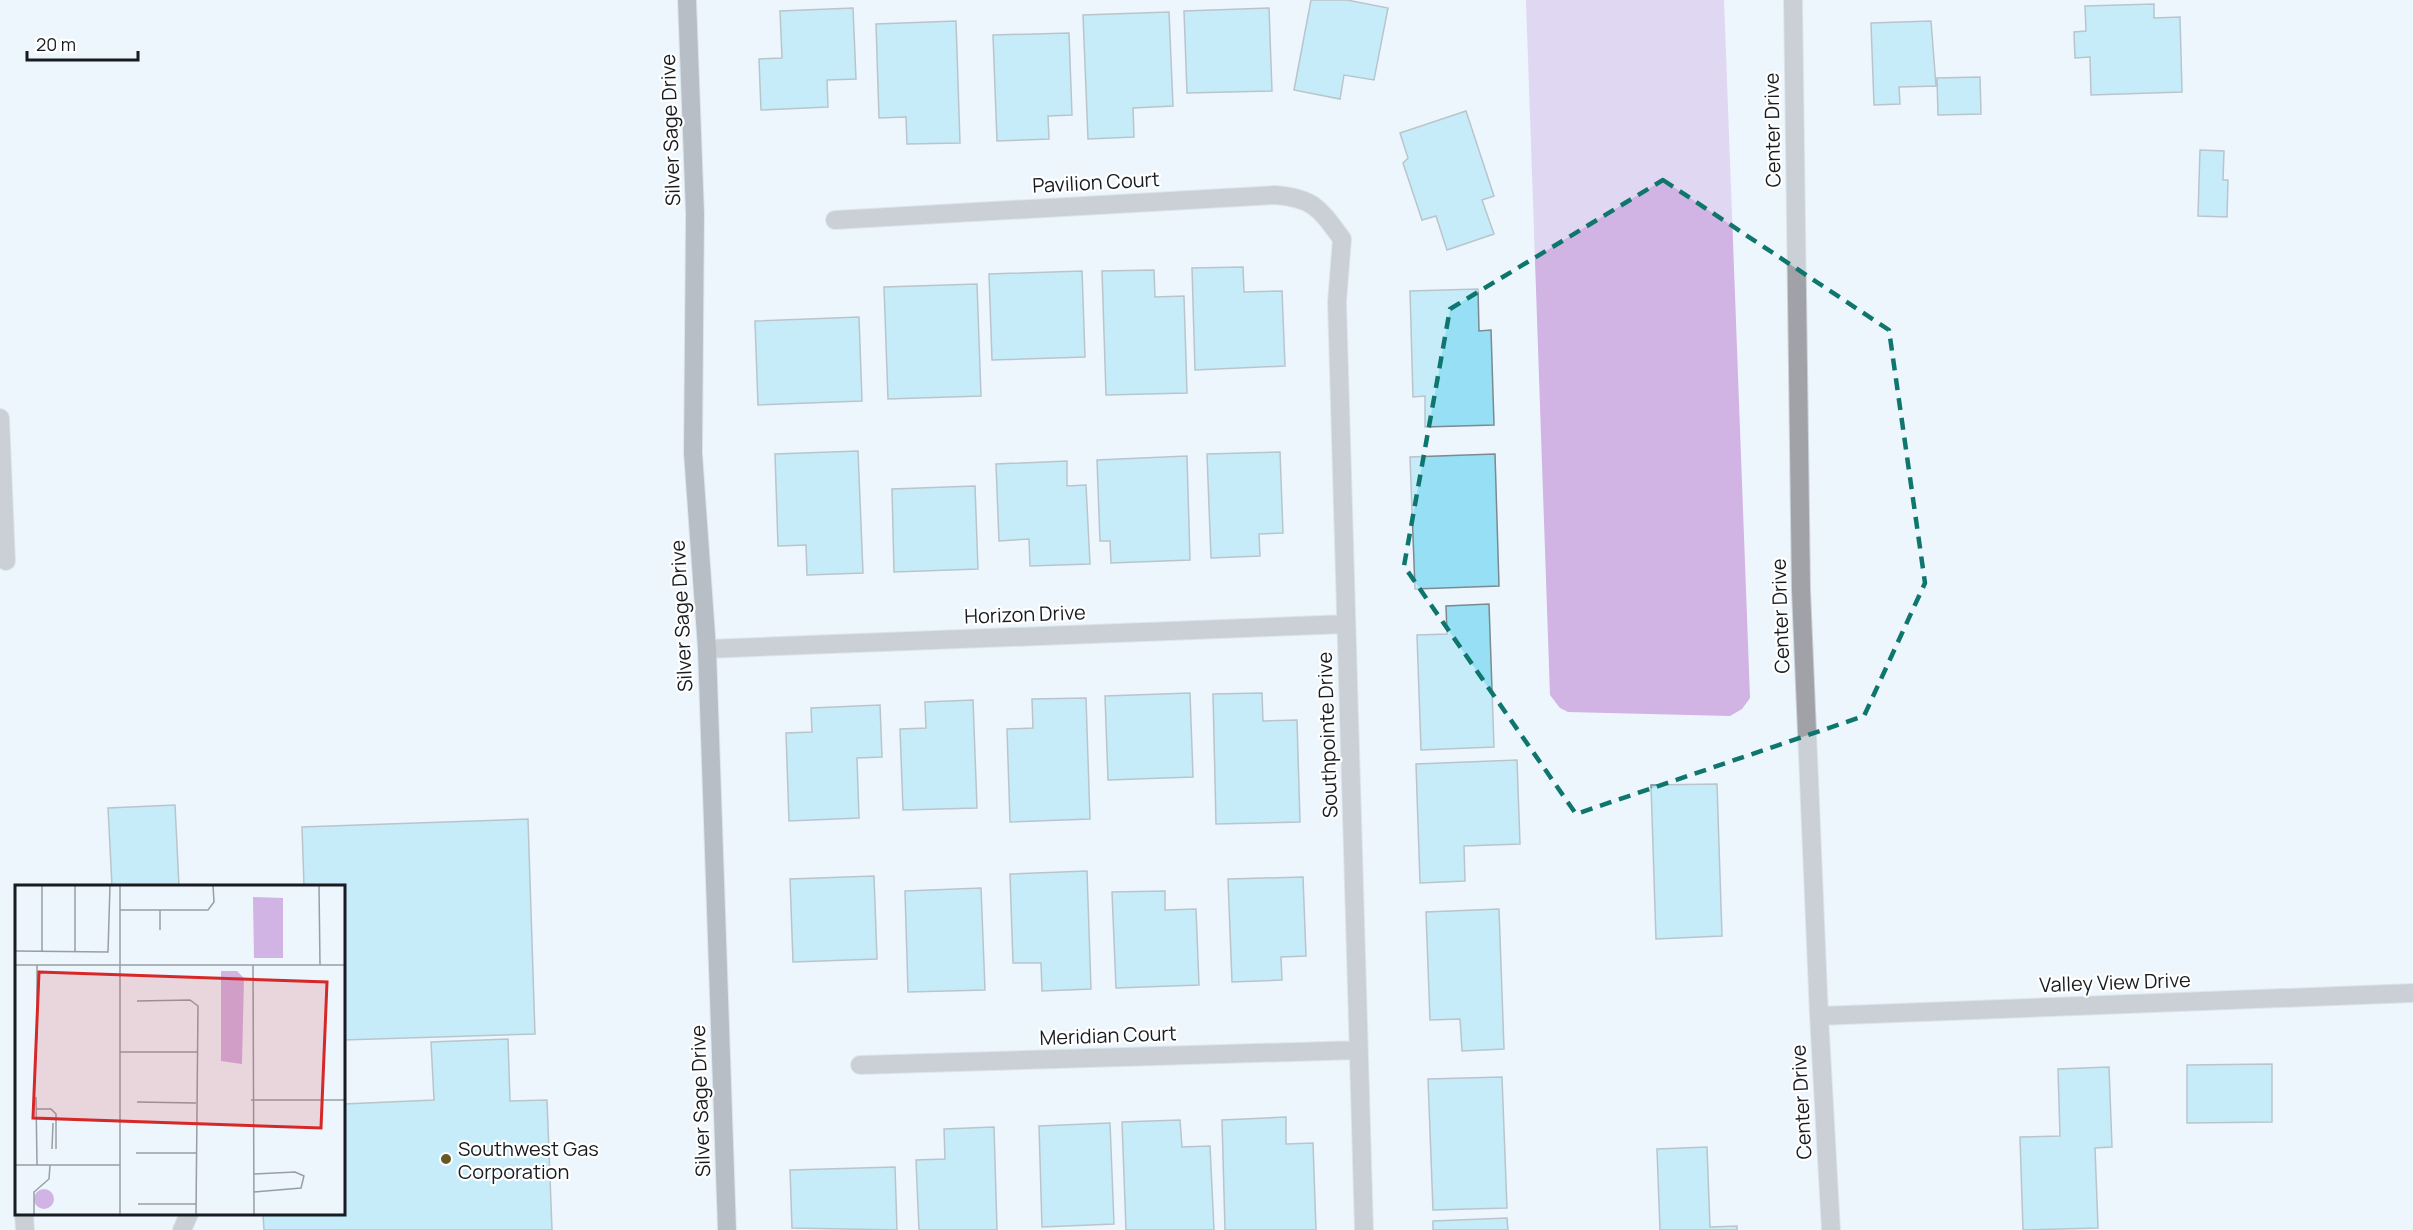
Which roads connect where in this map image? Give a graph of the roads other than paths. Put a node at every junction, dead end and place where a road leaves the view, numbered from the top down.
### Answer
1 (687, 0) edge
2 (1793, 0) edge
3 (835, 220) dead end
4 (1342, 239) joint
5 (0, 418) edge
6 (6, 561) dead end
7 (1346, 624) junction
8 (707, 649) junction
9 (2413, 993) edge
10 (1819, 1016) junction
11 (1358, 1050) junction
12 (860, 1065) dead end
13 (24, 1215) edge
14 (189, 1215) edge
15 (189, 1215) edge
16 (25, 1230) edge
17 (182, 1230) edge
18 (190, 1230) edge
19 (727, 1230) edge
20 (1364, 1230) edge
21 (1831, 1230) edge

1 - 8 street, Silver Sage Drive
2 - 10 street, Center Drive
3 - 4 street, Pavilion Court
4 - 7 street, Southpointe Drive
5 - 6 street
7 - 8 street, Horizon Drive
7 - 11 street, Southpointe Drive
8 - 19 street, Silver Sage Drive
9 - 10 street, Valley View Drive
10 - 21 street, Center Drive
11 - 12 street, Meridian Court
11 - 20 street, Southpointe Drive
13 - 16 street
14 - 17 street
15 - 18 street

